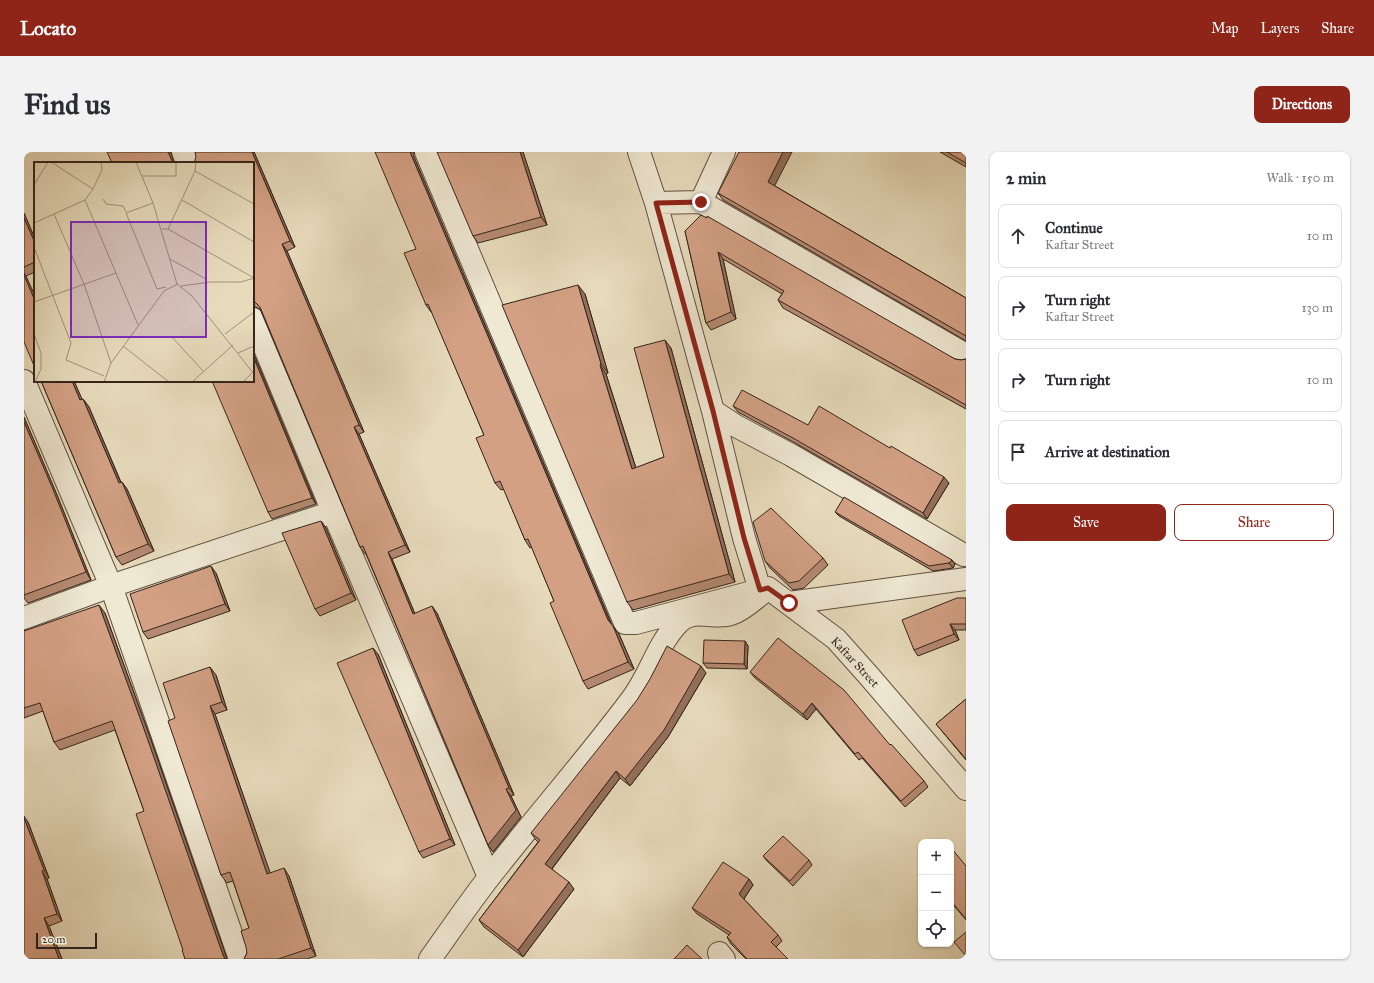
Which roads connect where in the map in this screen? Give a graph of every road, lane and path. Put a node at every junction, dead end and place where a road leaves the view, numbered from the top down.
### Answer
1 (183, 152) edge
2 (426, 152) edge
3 (639, 152) edge
4 (724, 152) edge
5 (188, 162) edge
6 (701, 202) junction
7 (656, 203) junction
8 (254, 321) edge
9 (966, 355) edge
10 (24, 380) edge
11 (713, 411) junction
12 (333, 512) junction
13 (964, 555) dead end
14 (966, 579) edge
15 (111, 586) junction
16 (764, 589) junction
17 (789, 603) junction
18 (24, 618) edge
19 (966, 790) edge
20 (489, 877) junction
21 (240, 959) edge
22 (430, 959) edge

1 - 5 street
2 - 16 street
3 - 7 street
4 - 6 street
6 - 7 street
6 - 9 street
7 - 11 street
8 - 12 street
10 - 15 street
11 - 13 street
11 - 16 street
12 - 15 street
12 - 20 street
14 - 17 street
15 - 18 street
15 - 21 street
16 - 17 street, Kaftar Street
16 - 20 street
17 - 19 street, Kaftar Street
20 - 22 street

